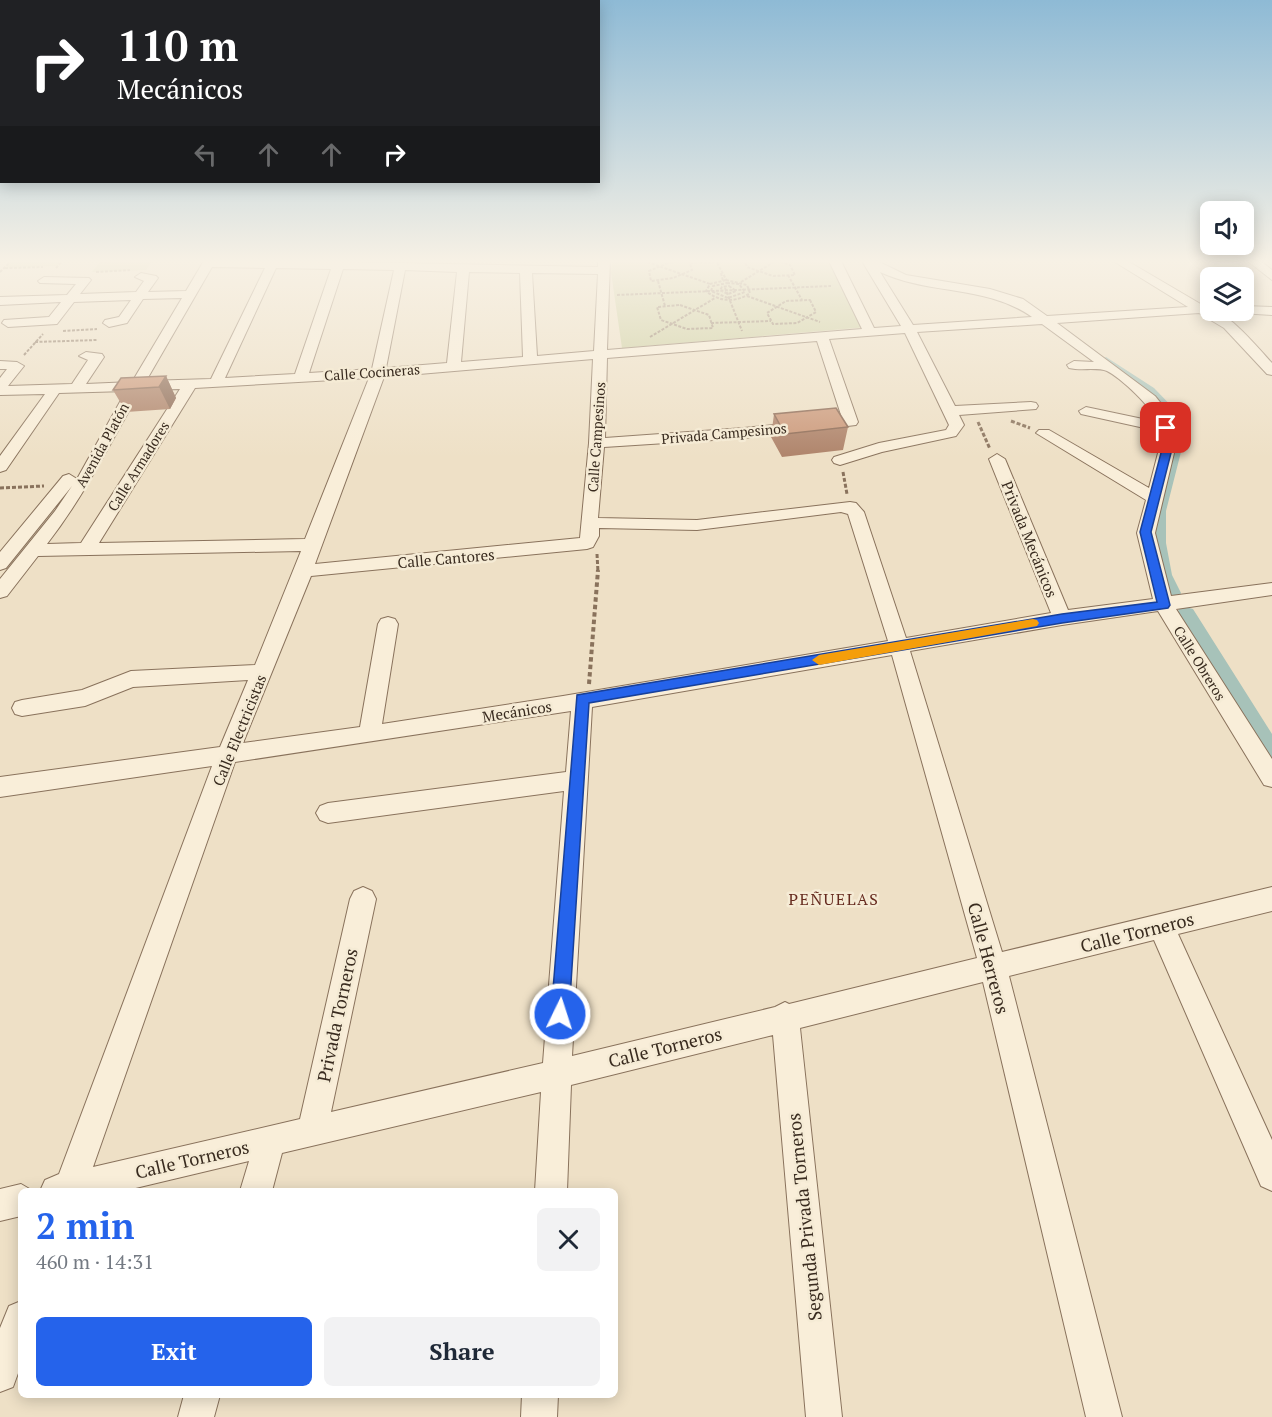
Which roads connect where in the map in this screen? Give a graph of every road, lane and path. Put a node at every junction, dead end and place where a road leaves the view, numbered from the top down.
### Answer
1 (36, 325) edge
2 (110, 325) edge
3 (166, 325) edge
4 (243, 325) edge
5 (318, 325) edge
6 (388, 325) edge
7 (458, 325) edge
8 (528, 325) edge
9 (602, 325) edge
10 (669, 325) edge
11 (675, 325) edge
12 (712, 325) edge
13 (740, 325) edge
14 (817, 325) edge
15 (866, 325) edge
16 (907, 325) edge
17 (974, 325) edge
18 (1049, 325) edge
19 (1228, 325) edge
20 (48, 326) junction
21 (107, 326) junction
22 (909, 329) junction
23 (826, 331) junction
24 (870, 333) junction
25 (743, 334) dead end
26 (97, 340) junction
27 (644, 341) dead end
28 (35, 342) junction
29 (601, 354) junction
30 (86, 356) joint
31 (530, 360) junction
32 (15, 364) junction
33 (1074, 364) dead end
34 (0, 365) edge
35 (454, 365) junction
36 (1110, 367) junction
37 (1272, 371) edge
38 (378, 373) junction
39 (300, 376) junction
40 (216, 382) junction
41 (190, 384) junction
42 (130, 385) junction
43 (76, 388) junction
44 (0, 389) edge
45 (55, 389) junction
46 (1031, 406) dead end
47 (1086, 411) dead end
48 (953, 413) junction
49 (977, 419) dead end
50 (1166, 428) junction
51 (1044, 433) dead end
52 (597, 443) junction
53 (998, 459) joint
54 (840, 460) joint
55 (0, 467) edge
56 (66, 485) junction
57 (0, 488) edge
58 (1153, 497) junction
59 (850, 507) junction
60 (591, 524) junction
61 (587, 543) junction
62 (312, 545) junction
63 (87, 548) junction
64 (34, 550) junction
65 (0, 564) edge
66 (304, 571) junction
67 (1272, 589) edge
68 (0, 592) edge
69 (1169, 605) junction
70 (1062, 618) junction
71 (388, 624) dead end
72 (898, 646) junction
73 (262, 672) junction
74 (586, 691) junction
75 (22, 708) dead end
76 (370, 734) junction
77 (227, 755) junction
78 (1272, 778) edge
79 (575, 780) junction
80 (0, 787) edge
81 (328, 813) dead end
82 (363, 899) dead end
83 (1272, 899) edge
84 (1161, 926) junction
85 (993, 967) junction
86 (784, 1016) junction
87 (557, 1074) junction
88 (312, 1131) junction
89 (270, 1141) junction
90 (1272, 1175) edge
91 (66, 1188) edge
92 (73, 1188) edge
93 (257, 1188) edge
94 (551, 1188) edge
95 (18, 1201) edge
96 (0, 1205) edge
97 (18, 1326) edge
98 (0, 1374) edge
99 (201, 1398) edge
100 (540, 1398) edge
101 (196, 1417) edge
102 (539, 1417) edge
103 (824, 1417) edge
104 (1104, 1417) edge

1 - 20 street
2 - 21 street
3 - 42 street, Avenida Platón
4 - 40 street
5 - 39 street
6 - 38 street, Calle Electricistas
7 - 35 street
8 - 31 street
9 - 29 street, Calle Campesinos
10 - 27 path
11 - 12 path
13 - 25 path
14 - 23 path
15 - 24 street
16 - 22 street
17 - 22 street, Calle Cocineras
18 - 36 street
19 - 37 street
20 - 21 path
20 - 28 path
21 - 26 path
22 - 24 street, Calle Cocineras
22 - 48 street
23 - 24 street, Calle Cocineras
23 - 29 street, Calle Cocineras
23 - 52 street, Privada Campesinos
26 - 28 path
26 - 30 path
28 - 32 path
29 - 31 street, Calle Cocineras
29 - 52 street, Calle Campesinos
30 - 43 street
31 - 35 street, Calle Cocineras
32 - 34 street
32 - 44 street
33 - 36 street
35 - 38 street, Calle Cocineras
36 - 50 street
38 - 39 street, Calle Cocineras
38 - 62 street, Calle Electricistas
39 - 40 street, Calle Cocineras
40 - 41 street, Calle Cocineras
41 - 42 street, Calle Cocineras
41 - 63 street, Calle Armadores
42 - 43 street, Calle Cocineras
42 - 56 street, Avenida Platón
42 - 64 street, Avenida Platón
43 - 45 street, Calle Cocineras
44 - 45 street, Calle Cocineras
45 - 55 street
46 - 48 street
47 - 50 street
48 - 54 street
49 - 53 path
50 - 58 street, Calle Obreros
51 - 58 street
52 - 60 street, Calle Campesinos
53 - 70 street, Privada Mecánicos
54 - 59 path
56 - 57 path
56 - 65 street, Avenida Platón
58 - 69 street, Calle Obreros
59 - 60 street
59 - 72 street, Calle Herreros
60 - 61 street, Calle Campesinos
61 - 66 street, Calle Cantores
61 - 74 path
62 - 63 street
62 - 66 street, Calle Electricistas
63 - 64 street
64 - 68 street, Avenida Platón
66 - 73 street, Calle Electricistas
67 - 69 street, Mecánicos
69 - 70 street, Mecánicos
69 - 78 street, Calle Obreros
70 - 72 street, Mecánicos
71 - 76 street
72 - 74 street, Mecánicos
72 - 85 street, Calle Herreros
73 - 75 street
73 - 77 street, Calle Electricistas
74 - 76 street, Mecánicos
74 - 79 street
76 - 77 street, Mecánicos
77 - 80 street, Mecánicos
77 - 91 street, Calle Electricistas
79 - 81 street
79 - 87 street
82 - 88 street, Privada Torneros
83 - 84 street, Calle Torneros
84 - 85 street, Calle Torneros
84 - 90 street
85 - 86 street, Calle Torneros
85 - 104 street, Calle Herreros
86 - 87 street, Calle Torneros
86 - 103 street, Segunda Privada Torneros
87 - 88 street, Calle Torneros
87 - 94 street
88 - 89 street, Calle Torneros
89 - 92 street, Calle Torneros
89 - 93 street
95 - 96 street
97 - 98 street
99 - 101 street
100 - 102 street

